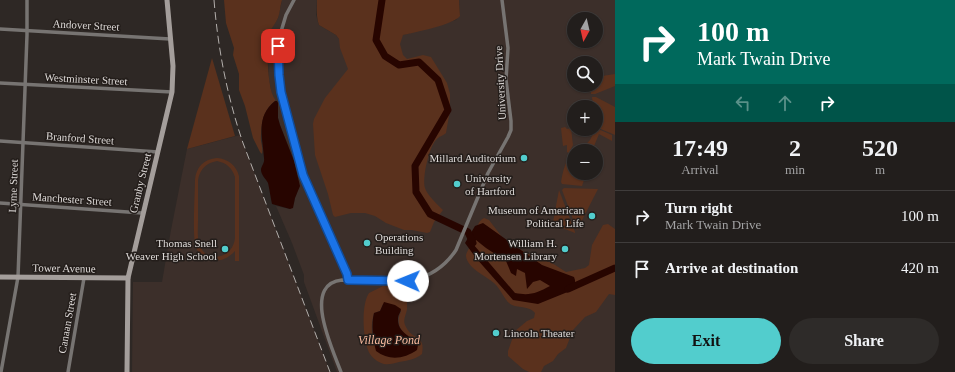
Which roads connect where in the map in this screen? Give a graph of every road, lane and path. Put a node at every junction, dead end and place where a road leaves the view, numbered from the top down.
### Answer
1 (27, 0) edge
2 (167, 0) edge
3 (294, 0) edge
4 (502, 0) edge
5 (0, 29) edge
6 (28, 30) junction
7 (170, 39) junction
8 (0, 83) edge
9 (26, 84) junction
10 (172, 92) junction
11 (0, 141) edge
12 (24, 142) junction
13 (158, 152) junction
14 (0, 204) edge
15 (21, 205) junction
16 (142, 213) junction
17 (0, 277) edge
18 (18, 277) junction
19 (84, 278) junction
20 (128, 278) junction
21 (348, 280) junction
22 (0, 349) edge
23 (5, 350) junction
24 (1, 372) edge
25 (68, 372) edge
26 (127, 372) edge
27 (341, 372) edge

1 - 6 street, Lyme Street
2 - 7 main road, Granby Street
3 - 21 street
4 - 21 street, University Drive
5 - 6 street, Andover Street
6 - 7 street, Andover Street
6 - 9 street, Lyme Street
7 - 10 main road, Granby Street
8 - 9 street, Westminster Street
9 - 10 street, Westminster Street
9 - 12 street, Lyme Street
10 - 13 main road, Granby Street
11 - 12 street, Branford Street
12 - 13 street, Branford Street
12 - 15 street, Lyme Street
13 - 16 main road, Granby Street
14 - 15 street, Manchester Street
15 - 16 street, Manchester Street
15 - 18 street, Lyme Street
16 - 20 main road, Granby Street
17 - 18 main road, Tower Avenue
18 - 19 main road, Tower Avenue
18 - 23 street, Lyme Street
19 - 20 main road, Tower Avenue
19 - 25 street, Canaan Street
20 - 26 main road, Granby Street
21 - 27 street, University Drive
22 - 23 street
23 - 24 street, Lyme Street

